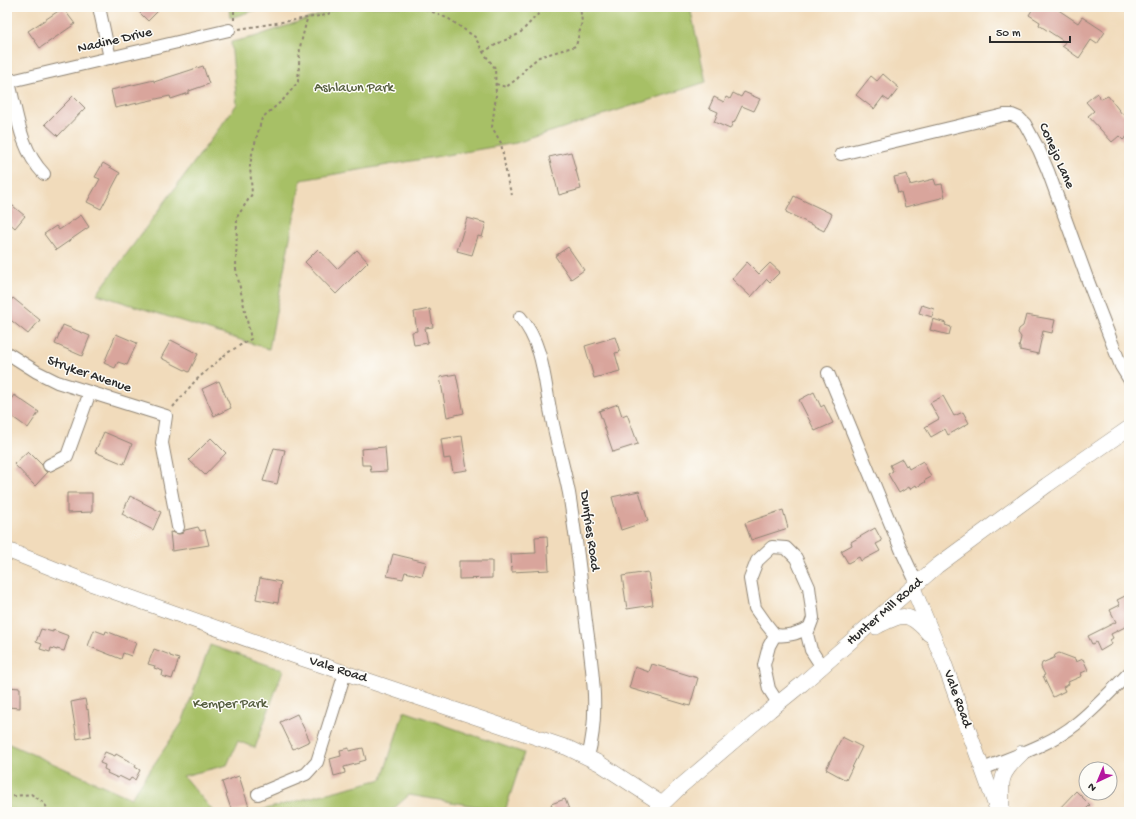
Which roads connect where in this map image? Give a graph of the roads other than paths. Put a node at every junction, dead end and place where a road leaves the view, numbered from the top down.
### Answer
1 (98, 7) edge
2 (231, 30) road end
3 (110, 58) junction
4 (8, 82) edge
5 (840, 154) dead end
6 (44, 174) dead end
7 (520, 317) dead end
8 (7, 353) edge
9 (828, 373) dead end
10 (1129, 379) edge
11 (90, 392) junction
12 (1129, 428) edge
13 (48, 465) dead end
14 (178, 527) dead end
15 (7, 550) edge
16 (915, 586) junction
17 (808, 628) junction
18 (775, 635) junction
19 (856, 637) junction
20 (935, 640) junction
21 (822, 667) junction
22 (345, 673) junction
23 (1129, 673) edge
24 (778, 703) junction
25 (1022, 753) junction
26 (588, 757) junction
27 (983, 769) junction
28 (258, 794) dead end
29 (658, 808) edge
30 (998, 812) edge
31 (1002, 812) edge

1 - 3 street
2 - 3 street, Nadine Drive
3 - 4 street, Nadine Drive
4 - 6 street
5 - 10 street, Conejo Lane
7 - 26 street, Dunfries Road
8 - 11 street, Stryker Avenue
9 - 16 street
11 - 13 street
11 - 14 street, Stryker Avenue
12 - 16 main road, Hunter Mill Road
15 - 22 main road, Vale Road
16 - 19 main road, Hunter Mill Road
16 - 20 main road, Vale Road
17 - 18 street
17 - 18 street
17 - 21 street
18 - 24 street
19 - 20 main road
19 - 21 main road, Hunter Mill Road
20 - 27 main road, Vale Road
21 - 24 main road, Hunter Mill Road
22 - 26 main road, Vale Road
22 - 28 street
23 - 25 street
24 - 29 main road, Hunter Mill Road
25 - 27 street
25 - 31 main road
26 - 29 main road, Vale Road
27 - 30 main road, Vale Road

